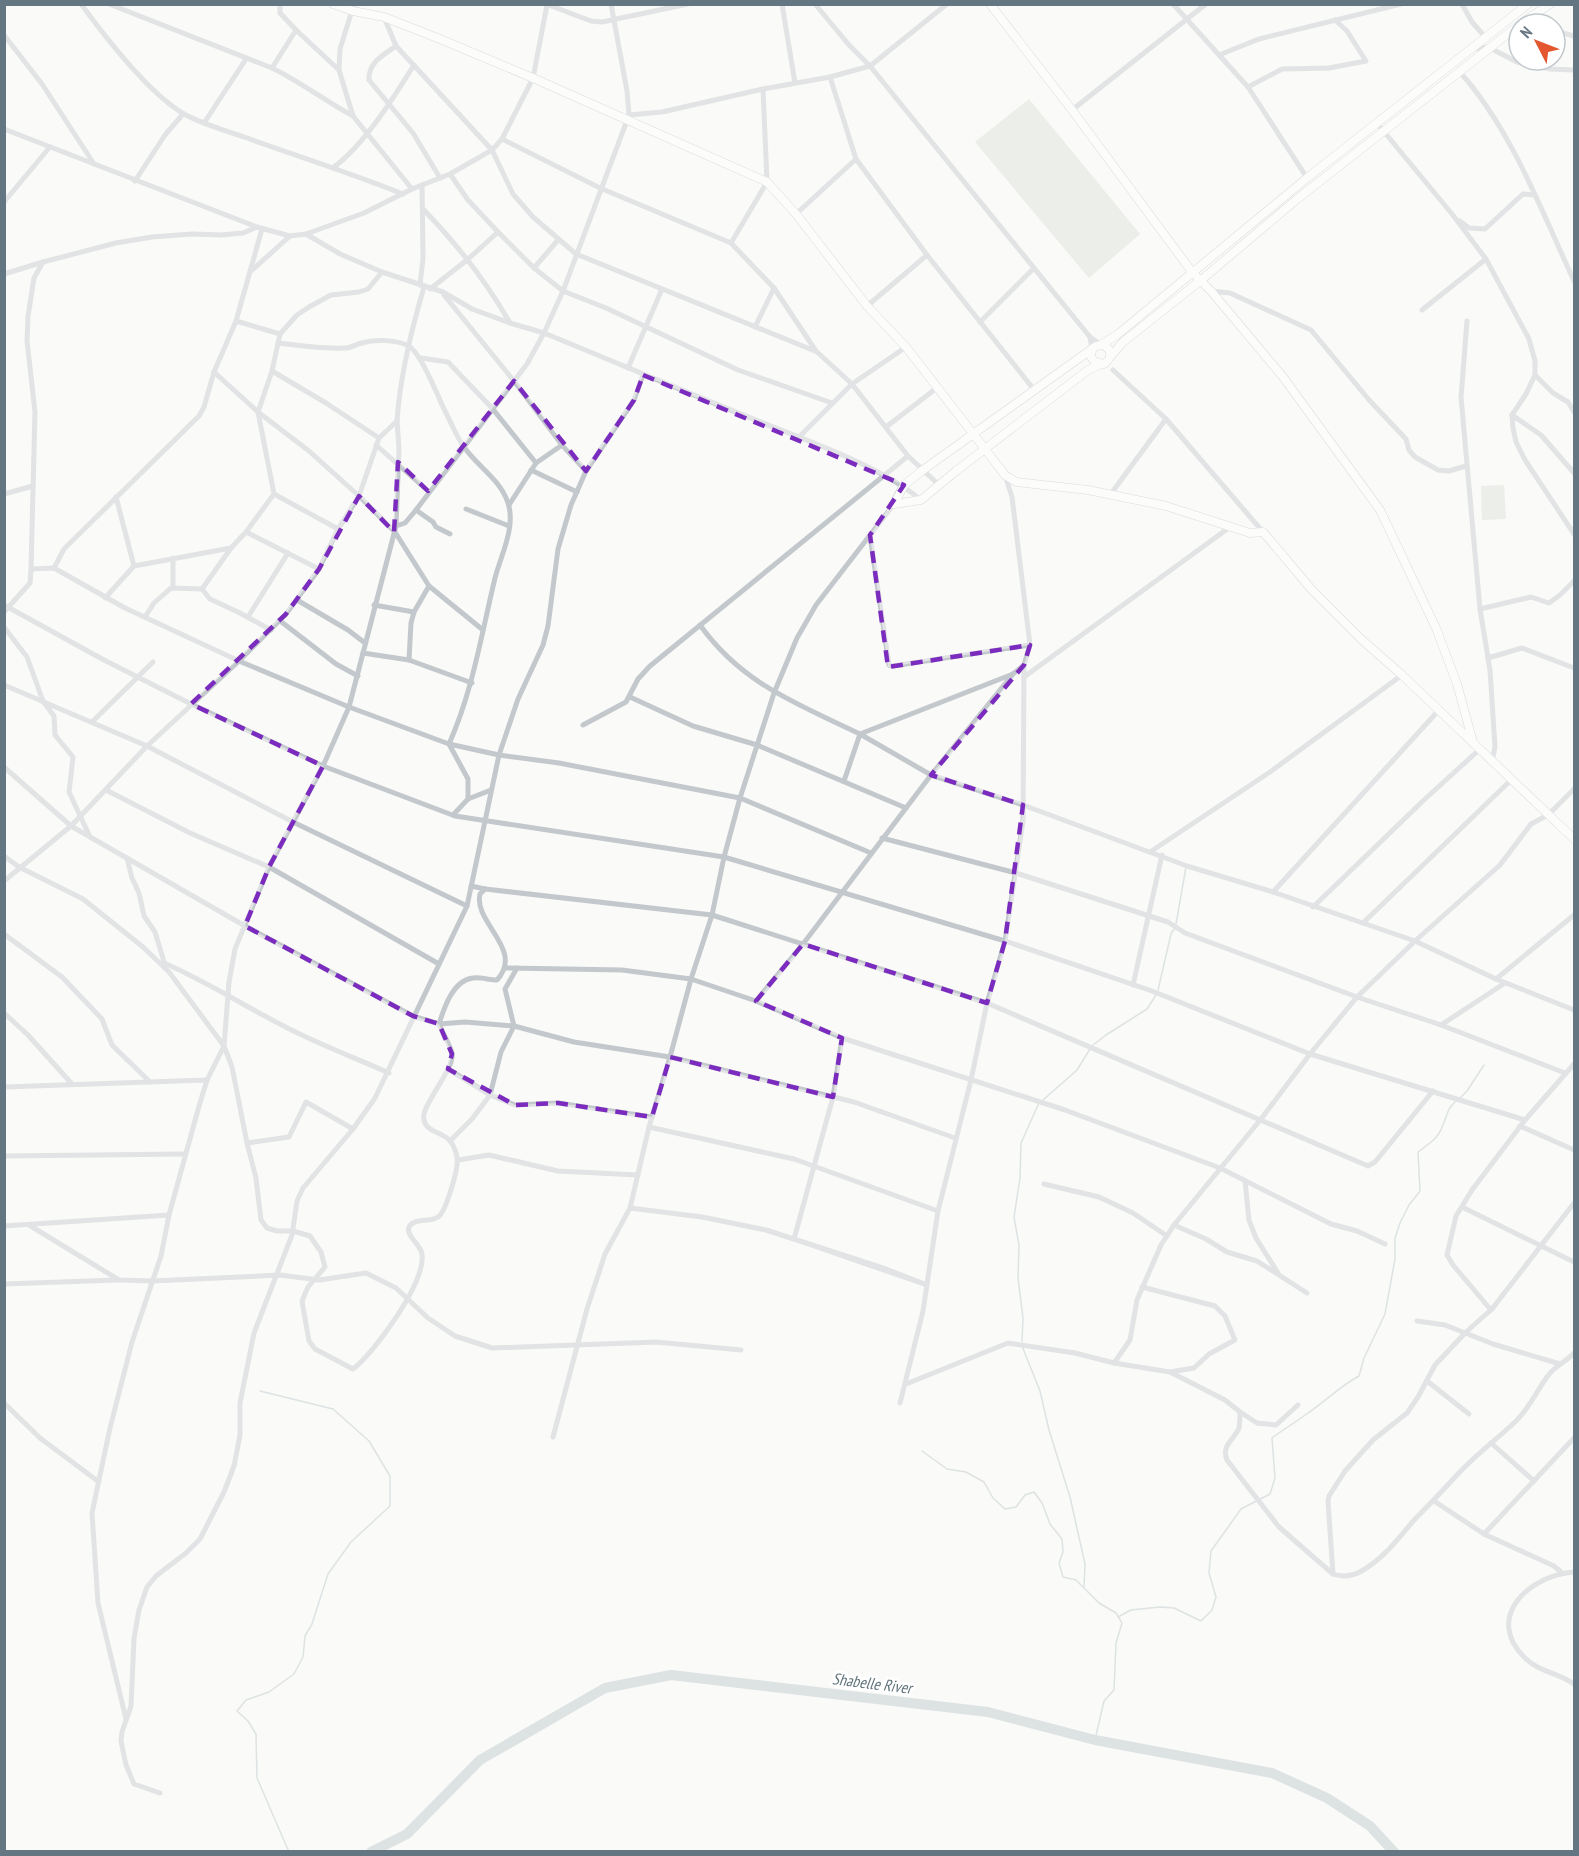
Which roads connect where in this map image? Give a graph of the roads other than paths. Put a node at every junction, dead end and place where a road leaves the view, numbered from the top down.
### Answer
1 (81, 4) edge
2 (109, 4) edge
3 (280, 4) edge
4 (333, 4) edge
5 (611, 4) edge
6 (688, 4) edge
7 (782, 4) edge
8 (814, 4) edge
9 (947, 4) edge
10 (990, 4) edge
11 (1173, 4) edge
12 (1206, 4) edge
13 (1401, 4) edge
14 (1462, 4) edge
15 (1528, 4) edge
16 (546, 5) edge
17 (353, 8) edge
18 (384, 17) junction
19 (1187, 18) junction
20 (613, 20) junction
21 (1335, 20) junction
22 (296, 30) junction
23 (4, 35) edge
24 (1507, 35) edge
25 (1485, 37) junction
26 (396, 46) junction
27 (1488, 47) junction
28 (1470, 49) junction
29 (1219, 55) junction
30 (246, 59) junction
31 (414, 65) junction
32 (870, 66) junction
33 (272, 68) junction
34 (339, 70) junction
35 (1575, 70) edge
36 (1459, 71) junction
37 (830, 76) junction
38 (533, 78) junction
39 (795, 83) junction
40 (1248, 87) junction
41 (763, 89) junction
42 (1416, 92) junction
43 (1423, 100) junction
44 (390, 104) junction
45 (1072, 110) junction
46 (183, 114) junction
47 (353, 116) junction
48 (628, 118) junction
49 (1376, 122) junction
50 (204, 123) junction
51 (4, 129) edge
52 (1384, 131) junction
53 (368, 132) junction
54 (502, 139) junction
55 (49, 148) junction
56 (492, 150) junction
57 (856, 159) junction
58 (95, 166) junction
59 (334, 167) junction
60 (450, 174) junction
61 (440, 178) junction
62 (1306, 178) junction
63 (135, 181) junction
64 (768, 182) junction
65 (422, 185) junction
66 (600, 188) junction
67 (412, 189) junction
68 (1290, 192) junction
69 (403, 194) junction
70 (1534, 195) junction
71 (1296, 200) junction
72 (4, 202) edge
73 (423, 209) junction
74 (796, 214) junction
75 (1452, 214) junction
76 (260, 228) junction
77 (498, 231) junction
78 (306, 234) junction
79 (290, 236) junction
80 (558, 240) junction
81 (731, 243) junction
82 (1227, 244) junction
83 (1234, 252) junction
84 (576, 254) junction
85 (927, 255) junction
86 (1486, 259) junction
87 (467, 260) junction
88 (43, 262) junction
89 (534, 268) junction
90 (1034, 268) junction
91 (250, 272) junction
92 (382, 272) junction
93 (1192, 272) junction
94 (4, 274) edge
95 (1200, 281) junction
96 (1575, 281) edge
97 (425, 287) junction
98 (774, 288) junction
99 (663, 290) junction
100 (563, 291) junction
101 (1211, 291) junction
102 (443, 292) junction
103 (867, 306) junction
104 (1422, 309) dead end
105 (236, 321) junction
106 (1467, 321) dead end
107 (980, 322) junction
108 (510, 323) junction
109 (647, 327) junction
110 (755, 327) junction
111 (544, 333) junction
112 (280, 334) junction
113 (1090, 337) junction
114 (278, 343) junction
115 (1101, 344) junction
116 (409, 345) junction
117 (906, 346) junction
118 (1092, 350) junction
119 (816, 351) junction
120 (421, 358) junction
121 (1110, 358) junction
122 (1102, 364) junction
123 (628, 368) junction
124 (1113, 370) junction
125 (272, 371) junction
126 (214, 372) junction
127 (643, 375) junction
128 (1535, 375) junction
129 (514, 381) junction
130 (852, 384) junction
131 (938, 387) junction
132 (1035, 391) junction
133 (832, 403) junction
134 (492, 408) junction
135 (258, 412) junction
136 (1575, 412) edge
137 (1512, 415) junction
138 (1166, 419) junction
139 (397, 421) junction
140 (886, 427) junction
141 (975, 434) junction
142 (799, 437) junction
143 (378, 441) junction
144 (562, 445) junction
145 (464, 447) junction
146 (985, 450) junction
147 (908, 456) junction
148 (398, 462) junction
149 (536, 463) junction
150 (1466, 466) junction
151 (531, 470) junction
152 (923, 470) junction
153 (586, 471) junction
154 (1575, 473) edge
155 (883, 475) junction
156 (1005, 475) junction
157 (904, 485) junction
158 (939, 485) junction
159 (33, 486) junction
160 (429, 491) junction
161 (577, 492) junction
162 (4, 494) edge
163 (274, 494) junction
164 (1110, 495) junction
165 (359, 496) junction
166 (116, 497) junction
167 (921, 500) junction
168 (894, 504) junction
169 (509, 505) junction
170 (466, 509) dead end
171 (416, 510) junction
172 (509, 526) junction
173 (1230, 527) junction
174 (338, 529) junction
175 (395, 529) junction
176 (246, 532) junction
177 (1263, 532) junction
178 (450, 534) dead end
179 (1575, 534) edge
180 (870, 535) junction
181 (231, 548) junction
182 (288, 553) junction
183 (173, 558) junction
184 (134, 566) junction
185 (54, 568) junction
186 (31, 569) junction
187 (319, 569) junction
188 (1575, 581) edge
189 (429, 586) junction
190 (172, 587) junction
191 (202, 589) junction
192 (105, 598) junction
193 (297, 600) junction
194 (375, 605) junction
195 (6, 608) edge
196 (1480, 609) junction
197 (414, 612) junction
198 (145, 617) junction
199 (248, 617) junction
200 (279, 620) junction
201 (700, 625) junction
202 (4, 627) edge
203 (271, 630) junction
204 (483, 630) junction
205 (365, 643) junction
206 (1030, 645) junction
207 (363, 653) junction
208 (1488, 658) junction
209 (409, 660) junction
210 (239, 661) junction
211 (153, 662) dead end
212 (1024, 665) junction
213 (1575, 669) edge
214 (1013, 674) junction
215 (1402, 675) junction
216 (358, 676) junction
217 (138, 677) junction
218 (1024, 677) junction
219 (472, 683) junction
220 (4, 685) edge
221 (774, 693) junction
222 (630, 697) junction
223 (43, 701) junction
224 (191, 704) junction
225 (349, 707) junction
226 (1439, 710) junction
227 (92, 722) junction
228 (583, 725) dead end
229 (860, 734) junction
230 (449, 744) junction
231 (757, 745) junction
232 (147, 746) junction
233 (1477, 746) junction
234 (499, 755) junction
235 (1492, 761) junction
236 (323, 766) junction
237 (4, 767) edge
238 (931, 775) junction
239 (1512, 780) junction
240 (843, 781) junction
241 (1575, 789) edge
242 (106, 790) junction
243 (491, 790) junction
244 (468, 798) junction
245 (740, 798) junction
246 (1023, 805) junction
247 (906, 808) junction
248 (453, 815) junction
249 (1548, 815) junction
250 (80, 817) junction
251 (484, 820) junction
252 (293, 822) junction
253 (71, 826) junction
254 (90, 837) junction
255 (882, 838) junction
256 (1575, 839) edge
257 (1150, 852) junction
258 (871, 853) junction
259 (1162, 855) junction
260 (4, 856) edge
261 (724, 857) junction
262 (128, 858) junction
263 (19, 867) junction
264 (269, 867) junction
265 (1016, 873) junction
266 (4, 881) edge
267 (471, 886) junction
268 (485, 889) junction
269 (1273, 892) junction
270 (842, 893) junction
271 (467, 906) junction
272 (1313, 907) junction
273 (712, 915) junction
274 (1149, 915) junction
275 (1575, 915) edge
276 (1363, 923) junction
277 (245, 926) junction
278 (4, 934) edge
279 (1005, 940) junction
280 (1415, 941) junction
281 (803, 944) junction
282 (164, 963) junction
283 (439, 964) junction
284 (506, 968) junction
285 (517, 968) junction
286 (169, 972) junction
287 (691, 979) junction
288 (1496, 980) junction
289 (1504, 983) junction
290 (1133, 985) junction
291 (1357, 997) junction
292 (229, 998) junction
293 (756, 1001) junction
294 (987, 1003) junction
295 (1575, 1010) edge
296 (4, 1013) edge
297 (413, 1016) junction
298 (439, 1024) junction
299 (1441, 1025) junction
300 (514, 1026) junction
301 (842, 1038) junction
302 (224, 1046) junction
303 (1310, 1054) junction
304 (670, 1057) junction
305 (1575, 1064) edge
306 (448, 1070) junction
307 (1569, 1071) edge
308 (389, 1073) junction
309 (207, 1080) junction
310 (971, 1080) junction
311 (148, 1081) junction
312 (72, 1084) junction
313 (4, 1087) edge
314 (1433, 1091) junction
315 (490, 1095) junction
316 (833, 1097) junction
317 (651, 1117) junction
318 (1261, 1119) junction
319 (1525, 1120) junction
320 (1520, 1126) junction
321 (649, 1127) junction
322 (353, 1129) junction
323 (956, 1138) junction
324 (450, 1141) junction
325 (247, 1143) junction
326 (1575, 1150) edge
327 (184, 1154) junction
328 (4, 1156) edge
329 (458, 1160) junction
330 (816, 1166) junction
331 (1220, 1168) junction
332 (638, 1175) junction
333 (1245, 1181) junction
334 (1044, 1184) dead end
335 (1575, 1203) edge
336 (1462, 1207) junction
337 (630, 1208) junction
338 (938, 1211) junction
339 (169, 1215) junction
340 (29, 1224) junction
341 (1173, 1225) junction
342 (4, 1226) edge
343 (293, 1231) junction
344 (1167, 1236) junction
345 (794, 1239) junction
346 (1385, 1244) dead end
347 (1541, 1246) junction
348 (1575, 1262) edge
349 (276, 1275) junction
350 (1279, 1275) junction
351 (119, 1280) junction
352 (315, 1280) junction
353 (153, 1281) junction
354 (4, 1284) edge
355 (927, 1285) junction
356 (1142, 1287) junction
357 (1307, 1293) dead end
358 (408, 1299) junction
359 (1491, 1310) junction
360 (1417, 1321) dead end
361 (1466, 1332) junction
362 (577, 1346) junction
363 (741, 1350) dead end
364 (1575, 1353) edge
365 (1568, 1361) junction
366 (1114, 1363) junction
367 (1560, 1364) junction
368 (1575, 1367) edge
369 (1170, 1372) junction
370 (1426, 1381) junction
371 (906, 1384) junction
372 (4, 1403) edge
373 (900, 1403) dead end
374 (1298, 1405) dead end
375 (1240, 1412) junction
376 (1469, 1414) dead end
377 (553, 1437) dead end
378 (1575, 1438) edge
379 (1491, 1443) junction
380 (1534, 1481) junction
381 (99, 1482) junction
382 (1434, 1501) junction
383 (1484, 1534) junction
384 (1561, 1572) junction
385 (1575, 1572) edge
386 (1333, 1574) junction
387 (1575, 1684) edge
388 (126, 1719) junction
389 (160, 1793) dead end

1 - 46 street
2 - 30 street
3 - 22 street
4 - 17 street
5 - 20 street
6 - 20 street
7 - 39 street
8 - 32 street
9 - 32 street
10 - 45 street
11 - 19 street
12 - 19 street
13 - 21 street
14 - 25 street
15 - 25 street
16 - 20 street
16 - 38 street
17 - 18 street
17 - 34 street
18 - 26 street
18 - 38 street
19 - 29 street
19 - 45 street
20 - 48 street
21 - 29 street
21 - 40 street
22 - 33 street
22 - 34 street
23 - 58 street
24 - 27 street
25 - 28 street
26 - 31 street
26 - 44 street
27 - 28 street
27 - 35 street
27 - 36 street
28 - 42 street
29 - 40 street
30 - 33 street
30 - 50 street
31 - 44 street
31 - 56 street
32 - 37 street
32 - 90 street
33 - 47 street
34 - 47 street
36 - 43 street
36 - 70 street
37 - 39 street
37 - 57 street
38 - 48 street
38 - 54 street
39 - 41 street
40 - 62 street
41 - 48 street
41 - 64 street
42 - 43 street
42 - 49 street
43 - 52 street
44 - 53 street
44 - 61 street
45 - 93 street
46 - 50 street
46 - 63 street
47 - 53 street
48 - 64 street
48 - 66 street
49 - 52 street
49 - 62 street
50 - 59 street
51 - 55 street
52 - 71 street
52 - 75 street
53 - 59 street
53 - 67 street
54 - 56 street
54 - 66 street
55 - 58 street
55 - 72 street
56 - 60 street
56 - 80 street
57 - 74 street
57 - 85 street
58 - 63 street
59 - 69 street
60 - 61 street
60 - 77 street
61 - 65 street
62 - 68 street
63 - 76 street
64 - 74 street
64 - 81 street
65 - 67 street
65 - 73 street
66 - 81 street
66 - 84 street
67 - 69 street
68 - 71 street
68 - 82 street
69 - 78 street
70 - 75 street
70 - 96 street
71 - 83 street
73 - 87 street
73 - 97 street
74 - 103 street
75 - 86 street
76 - 79 street
76 - 88 street
76 - 91 street
77 - 87 street
77 - 89 street
78 - 79 street
78 - 92 street
79 - 91 street
80 - 84 street
80 - 89 street
81 - 98 street
82 - 83 street
82 - 93 street
83 - 95 street
84 - 99 street
84 - 100 street
85 - 103 street
85 - 107 street
86 - 104 street
86 - 128 street
87 - 97 street
87 - 108 street
88 - 94 street
88 - 159 street
89 - 100 street
90 - 107 street
90 - 113 street
91 - 105 street
92 - 97 street
92 - 112 street
93 - 95 street
93 - 115 street
95 - 101 street
95 - 121 street
97 - 102 street
97 - 116 street
98 - 110 street
98 - 119 street
99 - 109 street
99 - 110 street
100 - 109 street
100 - 111 street
101 - 150 street
101 - 233 street
102 - 108 street
102 - 129 street
103 - 117 street
105 - 112 street
105 - 126 street
106 - 150 street
107 - 132 street
108 - 111 street
109 - 123 street
109 - 133 street
110 - 119 street
111 - 123 street
111 - 129 street
112 - 114 street
113 - 115 street
113 - 118 street
114 - 116 street
114 - 125 street
115 - 118 street
115 - 121 street
116 - 120 street
116 - 139 street
117 - 130 street
117 - 131 street
118 - 122 street
118 - 132 street
119 - 130 street
120 - 134 street
120 - 145 street
121 - 122 street
121 - 124 street
122 - 124 street
122 - 146 street
123 - 127 street
124 - 138 street
125 - 135 street
125 - 143 street
126 - 135 street
126 - 166 street
127 - 142 street
127 - 153 street
128 - 136 street
128 - 137 street
129 - 134 street
129 - 144 street
130 - 133 street
130 - 140 street
131 - 140 street
131 - 141 street
132 - 141 street
133 - 142 street
134 - 145 street
134 - 149 street
135 - 163 street
135 - 165 street
137 - 154 street
137 - 179 street
138 - 164 street
138 - 177 street
139 - 143 street
139 - 148 street
140 - 147 street
141 - 146 street
141 - 152 street
142 - 155 street
143 - 148 street
143 - 165 street
144 - 149 street
144 - 153 street
145 - 160 street
145 - 169 street
146 - 156 street
146 - 158 street
147 - 152 street
147 - 155 street
148 - 160 street
148 - 175 street
149 - 151 street
150 - 196 street
151 - 161 street
151 - 169 street
152 - 157 street
152 - 158 street
153 - 161 street
155 - 157 street
155 - 201 street
156 - 164 street
156 - 206 street
157 - 167 street
157 - 168 street
158 - 167 street
159 - 162 street
159 - 186 street
160 - 171 street
161 - 234 street
163 - 174 street
163 - 176 street
164 - 173 street
165 - 174 street
165 - 175 street
166 - 184 street
166 - 185 street
167 - 168 street
168 - 180 street
169 - 172 street
170 - 172 street
171 - 175 street
171 - 178 street
172 - 204 street
173 - 177 street
173 - 218 street
174 - 187 street
175 - 189 street
175 - 194 street
176 - 181 street
176 - 182 street
177 - 215 street
180 - 206 street
180 - 221 street
181 - 183 street
181 - 191 street
182 - 187 street
182 - 199 street
183 - 184 street
183 - 190 street
184 - 192 street
185 - 186 street
185 - 192 street
186 - 195 street
187 - 193 street
188 - 196 street
189 - 197 street
189 - 204 street
190 - 191 street
190 - 198 street
191 - 199 street
192 - 198 street
193 - 200 street
193 - 205 street
194 - 197 street
194 - 205 street
195 - 217 street
196 - 208 street
197 - 209 street
198 - 210 street
199 - 203 street
200 - 203 street
200 - 216 street
201 - 221 street
201 - 222 street
202 - 223 street
203 - 210 street
204 - 219 street
205 - 207 street
206 - 212 street
207 - 209 street
207 - 216 street
208 - 213 street
208 - 235 street
209 - 219 street
210 - 224 street
210 - 225 street
211 - 217 street
212 - 214 street
212 - 218 street
214 - 229 street
214 - 238 street
215 - 226 street
215 - 257 street
216 - 225 street
217 - 224 street
217 - 227 street
218 - 246 street
219 - 230 street
220 - 223 street
221 - 229 street
221 - 231 street
222 - 228 street
222 - 231 street
223 - 227 street
223 - 250 street
224 - 232 street
224 - 236 street
225 - 230 street
225 - 236 street
226 - 233 street
226 - 269 street
227 - 232 street
229 - 238 street
229 - 240 street
230 - 234 street
230 - 244 street
231 - 240 street
231 - 245 street
232 - 242 street
232 - 252 street
233 - 235 street
233 - 272 street
234 - 243 street
234 - 245 street
235 - 239 street
236 - 248 street
236 - 252 street
237 - 253 street
238 - 246 street
238 - 247 street
239 - 249 street
239 - 276 street
240 - 247 street
241 - 249 street
242 - 250 street
242 - 264 street
243 - 244 street
243 - 251 street
244 - 248 street
245 - 258 street
245 - 261 street
246 - 257 street
246 - 265 street
247 - 255 street
248 - 251 street
249 - 256 street
249 - 280 street
250 - 253 street
250 - 254 street
251 - 261 street
251 - 267 street
252 - 264 street
252 - 271 street
253 - 254 street
253 - 263 street
254 - 262 street
255 - 258 street
255 - 265 street
257 - 259 street
258 - 270 street
259 - 269 street
259 - 274 street
260 - 263 street
261 - 270 street
261 - 273 street
262 - 277 street
262 - 282 street
263 - 266 street
263 - 286 street
264 - 277 street
264 - 283 street
265 - 274 street
265 - 279 street
267 - 268 street
267 - 271 street
268 - 273 street
268 - 284 street
269 - 272 street
270 - 279 street
270 - 281 street
271 - 283 street
272 - 276 street
273 - 281 street
273 - 287 street
274 - 290 street
274 - 291 street
275 - 288 street
276 - 280 street
277 - 292 street
277 - 297 street
278 - 311 street
279 - 290 street
279 - 294 street
280 - 288 street
280 - 291 street
281 - 293 street
281 - 294 street
282 - 286 street
282 - 292 street
283 - 297 street
284 - 285 street
284 - 298 street
285 - 287 street
285 - 300 street
286 - 302 street
287 - 293 street
287 - 304 street
288 - 289 street
289 - 295 street
289 - 299 street
290 - 303 street
291 - 299 street
291 - 303 street
292 - 302 street
292 - 308 street
293 - 301 street
294 - 310 street
294 - 318 street
296 - 312 street
297 - 298 street
297 - 308 street
298 - 300 street
298 - 306 street
299 - 307 street
300 - 304 street
300 - 315 street
301 - 310 street
301 - 316 street
302 - 309 street
302 - 325 street
303 - 314 street
303 - 318 street
304 - 316 street
304 - 317 street
305 - 307 street
306 - 315 street
306 - 324 street
307 - 319 street
308 - 322 street
309 - 311 street
309 - 327 street
310 - 323 street
310 - 331 street
311 - 312 street
312 - 313 street
314 - 318 street
314 - 319 street
315 - 317 street
315 - 324 street
316 - 323 street
316 - 330 street
317 - 321 street
318 - 331 street
319 - 320 street
320 - 326 street
320 - 336 street
321 - 330 street
321 - 332 street
322 - 325 street
322 - 343 street
323 - 338 street
324 - 329 street
325 - 343 street
327 - 328 street
327 - 339 street
329 - 332 street
329 - 358 street
330 - 338 street
330 - 345 street
331 - 333 street
331 - 341 street
332 - 337 street
333 - 346 street
333 - 350 street
334 - 344 street
335 - 347 street
336 - 347 street
336 - 359 street
337 - 345 street
337 - 362 street
338 - 355 street
339 - 340 street
339 - 353 street
340 - 342 street
340 - 351 street
341 - 344 street
341 - 350 street
343 - 349 street
343 - 352 street
344 - 356 street
345 - 355 street
347 - 348 street
347 - 359 street
349 - 352 street
349 - 353 street
349 - 388 street
350 - 357 street
351 - 353 street
351 - 354 street
352 - 358 street
352 - 358 street
353 - 381 street
355 - 371 street
356 - 366 street
356 - 369 street
358 - 362 street
359 - 361 street
360 - 361 street
361 - 367 street
361 - 370 street
362 - 363 street
362 - 377 street
364 - 365 street
365 - 367 street
365 - 368 street
366 - 369 street
366 - 371 street
367 - 379 street
369 - 375 street
370 - 376 street
370 - 386 street
371 - 373 street
372 - 381 street
374 - 375 street
375 - 386 street
378 - 380 street
379 - 380 street
379 - 382 street
380 - 383 street
381 - 388 street
382 - 383 street
382 - 386 street
383 - 384 street
384 - 385 street
384 - 387 street
388 - 389 street

